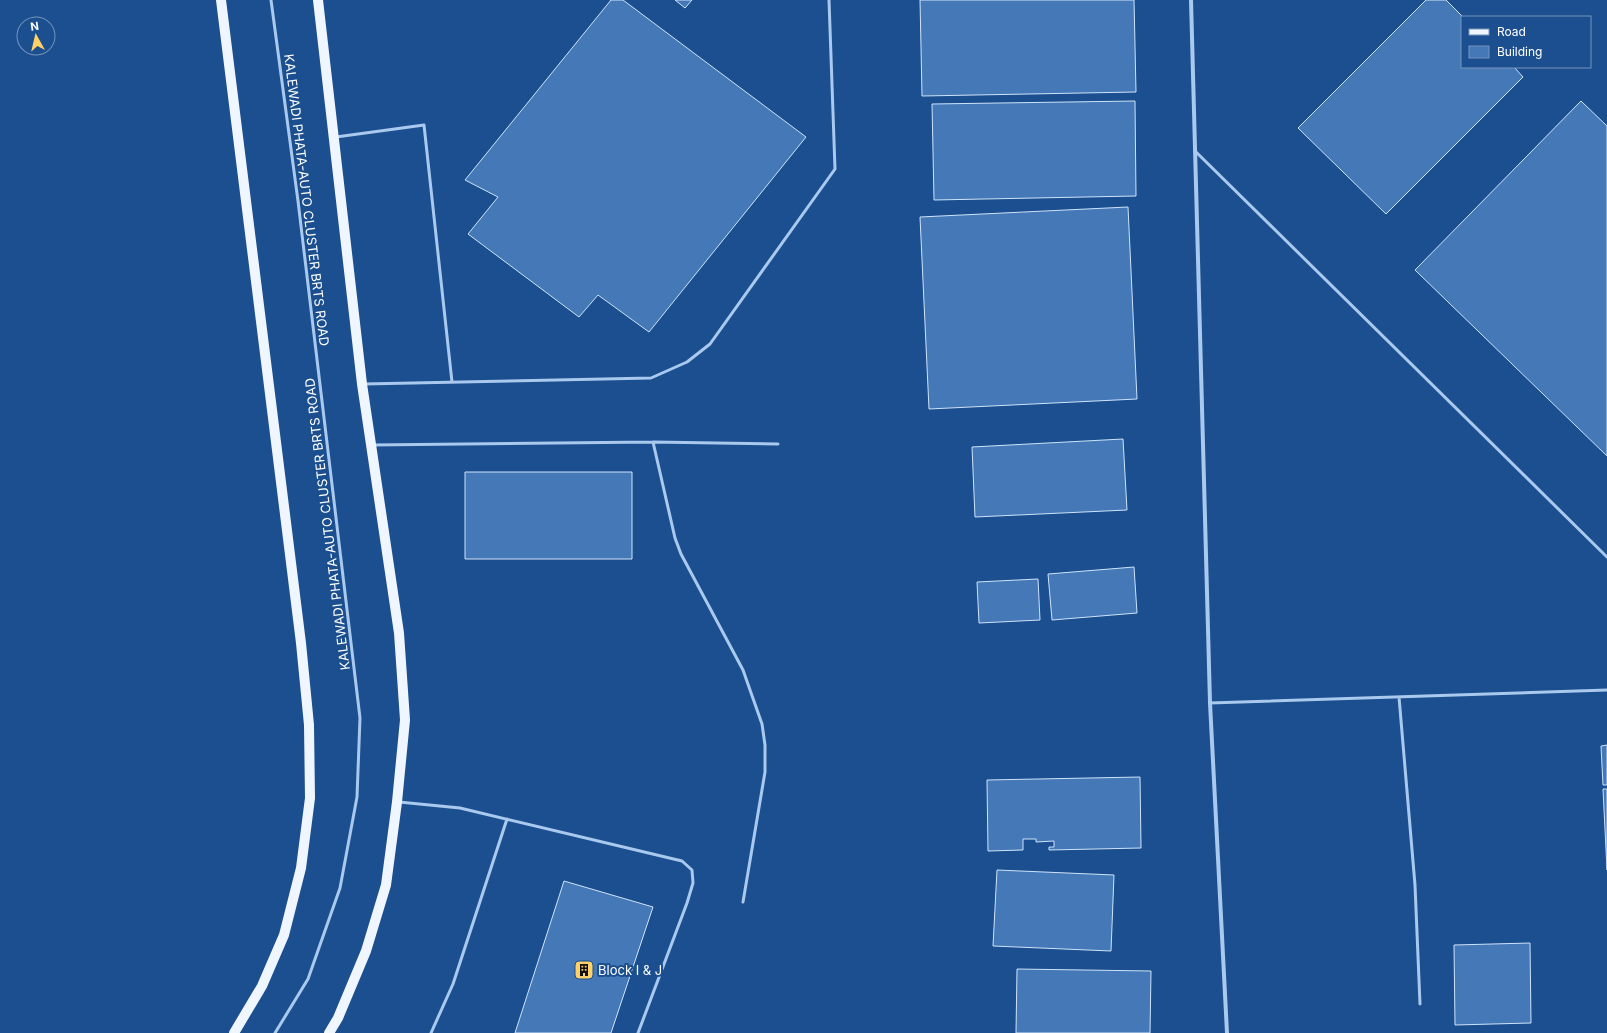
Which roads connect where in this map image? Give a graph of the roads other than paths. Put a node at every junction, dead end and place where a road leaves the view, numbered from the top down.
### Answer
1 (221, 0) edge
2 (271, 0) edge
3 (318, 0) edge
4 (829, 0) edge
5 (1191, 0) edge
6 (334, 137) junction
7 (1195, 151) junction
8 (452, 382) junction
9 (362, 384) junction
10 (653, 442) junction
11 (778, 444) dead end
12 (371, 445) junction
13 (1607, 557) edge
14 (1607, 690) edge
15 (1399, 697) junction
16 (1210, 703) junction
17 (397, 802) junction
18 (507, 819) junction
19 (743, 902) dead end
20 (1420, 1004) dead end
21 (234, 1033) edge
22 (275, 1033) edge
23 (329, 1033) edge
24 (431, 1033) edge
25 (638, 1033) edge
26 (1227, 1033) edge

1 - 21 main road
2 - 22 lane, KALEWADI PHATA-AUTO CLUSTER BRTS ROAD
3 - 6 main road
4 - 8 lane
5 - 7 street
6 - 8 lane
6 - 9 main road
7 - 13 lane
7 - 16 street
8 - 9 lane
9 - 12 main road
10 - 11 lane
10 - 12 lane
10 - 19 lane
12 - 17 main road
14 - 15 lane
15 - 16 lane
15 - 20 lane
16 - 26 street
17 - 18 lane
17 - 23 main road
18 - 24 lane
18 - 25 lane

